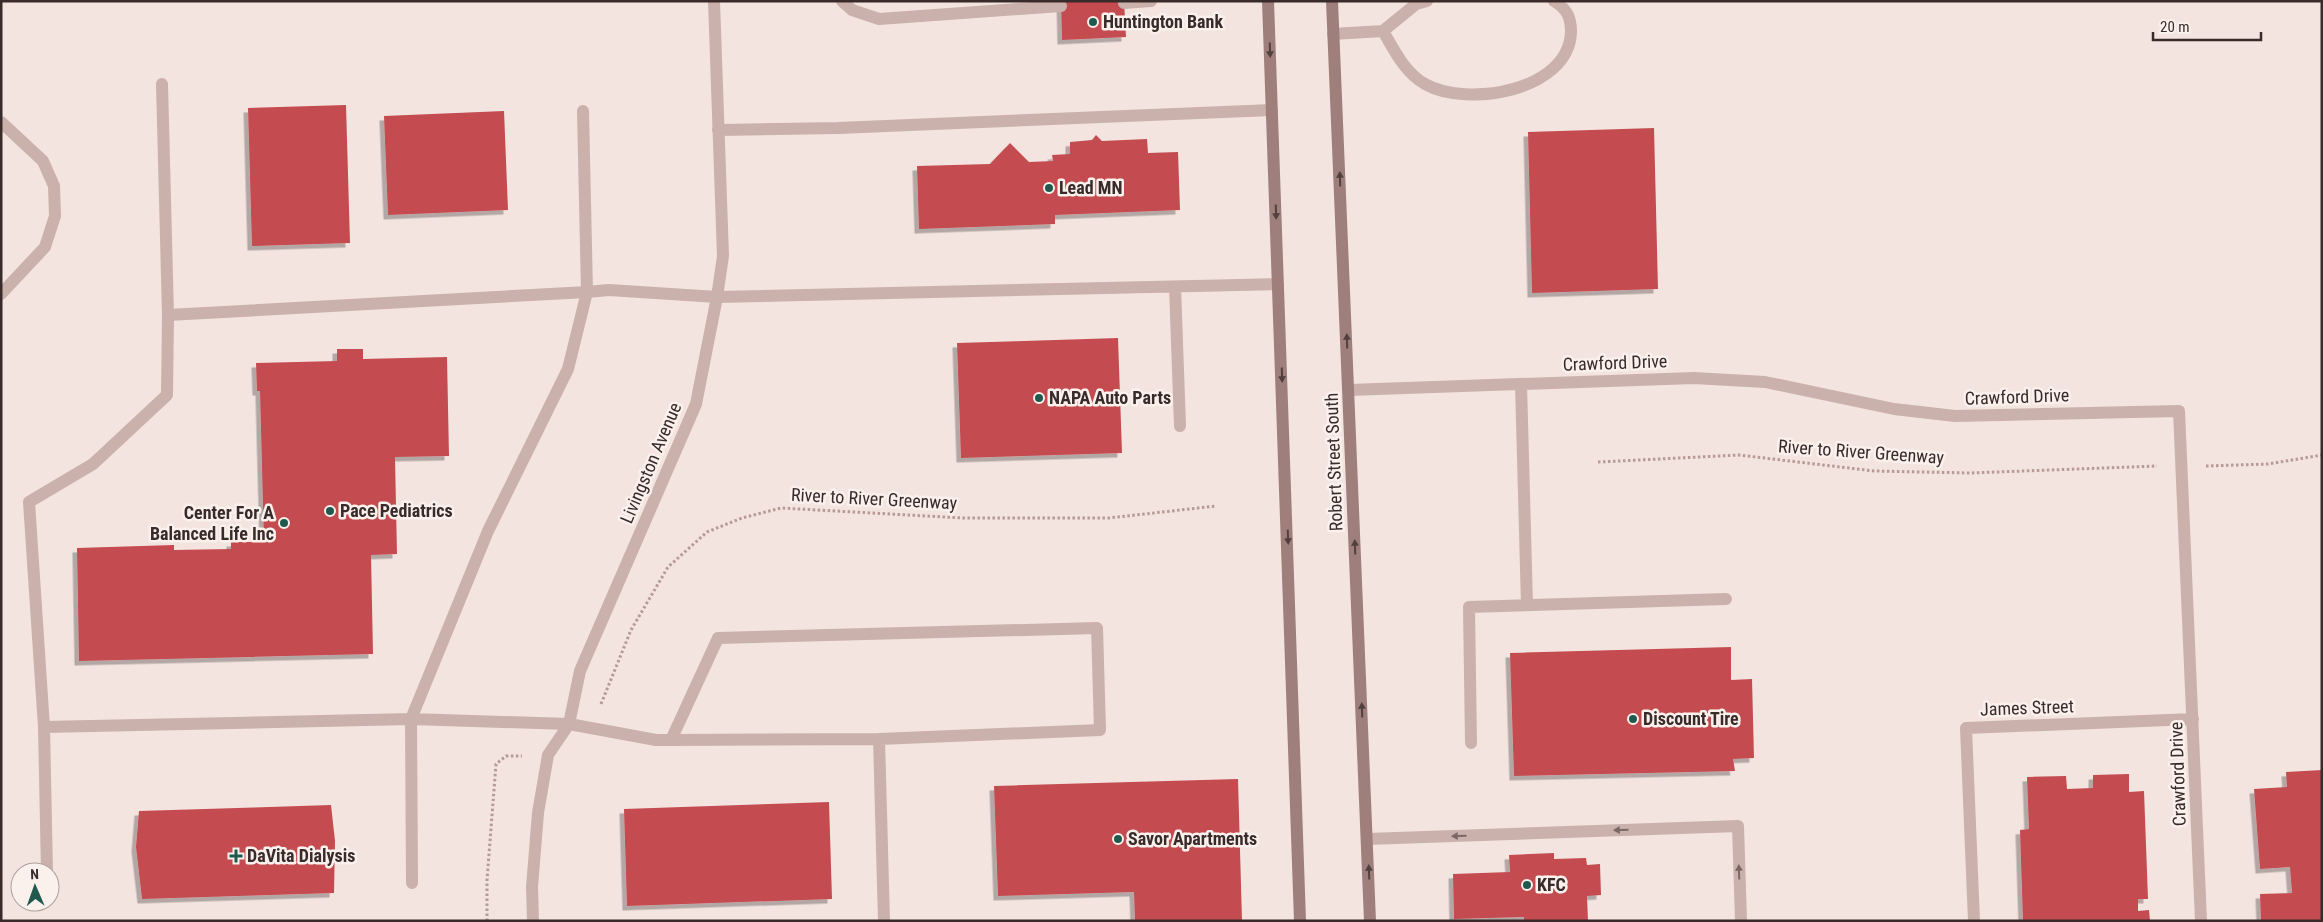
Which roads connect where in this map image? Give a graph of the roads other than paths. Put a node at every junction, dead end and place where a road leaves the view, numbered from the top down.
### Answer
1 (714, 1) edge
2 (842, 1) edge
3 (1151, 1) edge
4 (1268, 1) edge
5 (1332, 1) edge
6 (1426, 1) edge
7 (1554, 1) edge
8 (1124, 3) dead end
9 (1061, 6) dead end
10 (1383, 31) junction
11 (1333, 34) junction
12 (162, 84) dead end
13 (583, 110) dead end
14 (1272, 110) junction
15 (1, 122) edge
16 (718, 130) junction
17 (1278, 284) junction
18 (1175, 287) junction
19 (587, 292) junction
20 (1, 294) edge
21 (717, 297) junction
22 (168, 315) junction
23 (1521, 384) junction
24 (1348, 390) junction
25 (1180, 426) dead end
26 (1726, 600) dead end
27 (1527, 605) junction
28 (411, 719) junction
29 (2193, 719) junction
30 (569, 724) junction
31 (44, 727) junction
32 (879, 738) junction
33 (671, 740) junction
34 (1471, 743) dead end
35 (1367, 839) junction
36 (47, 862) edge
37 (412, 883) dead end
38 (533, 921) edge
39 (884, 921) edge
40 (1300, 921) edge
41 (1370, 921) edge
42 (1741, 921) edge
43 (1974, 921) edge
44 (2201, 921) edge

1 - 16 street, Livingston Avenue
2 - 9 street
3 - 8 street
4 -> 14 main road
5 - 11 main road, Robert Street South
6 - 10 street
7 - 10 street
10 - 11 street
24 -> 11 main road, Robert Street South
12 - 22 street
13 - 19 street
14 - 16 street
14 -> 17 main road
15 - 20 street
16 - 21 street, Livingston Avenue
17 - 18 street
17 -> 40 main road
18 - 21 street
18 - 25 street
19 - 21 street
19 - 22 street
19 - 28 street
21 - 30 street, Livingston Avenue
22 - 31 street
23 - 24 street, Crawford Drive
23 - 27 street
23 - 29 street, Crawford Drive
35 -> 24 main road, Robert Street South
26 - 27 street
27 - 34 street
28 - 30 street
28 - 31 street
28 - 37 street
29 - 43 street, James Street
29 - 44 street, Crawford Drive
30 - 33 street
30 - 38 street, Livingston Avenue
31 - 36 street
32 - 33 street
32 - 33 street
32 - 39 street
41 -> 35 main road, Robert Street South
42 -> 35 street

